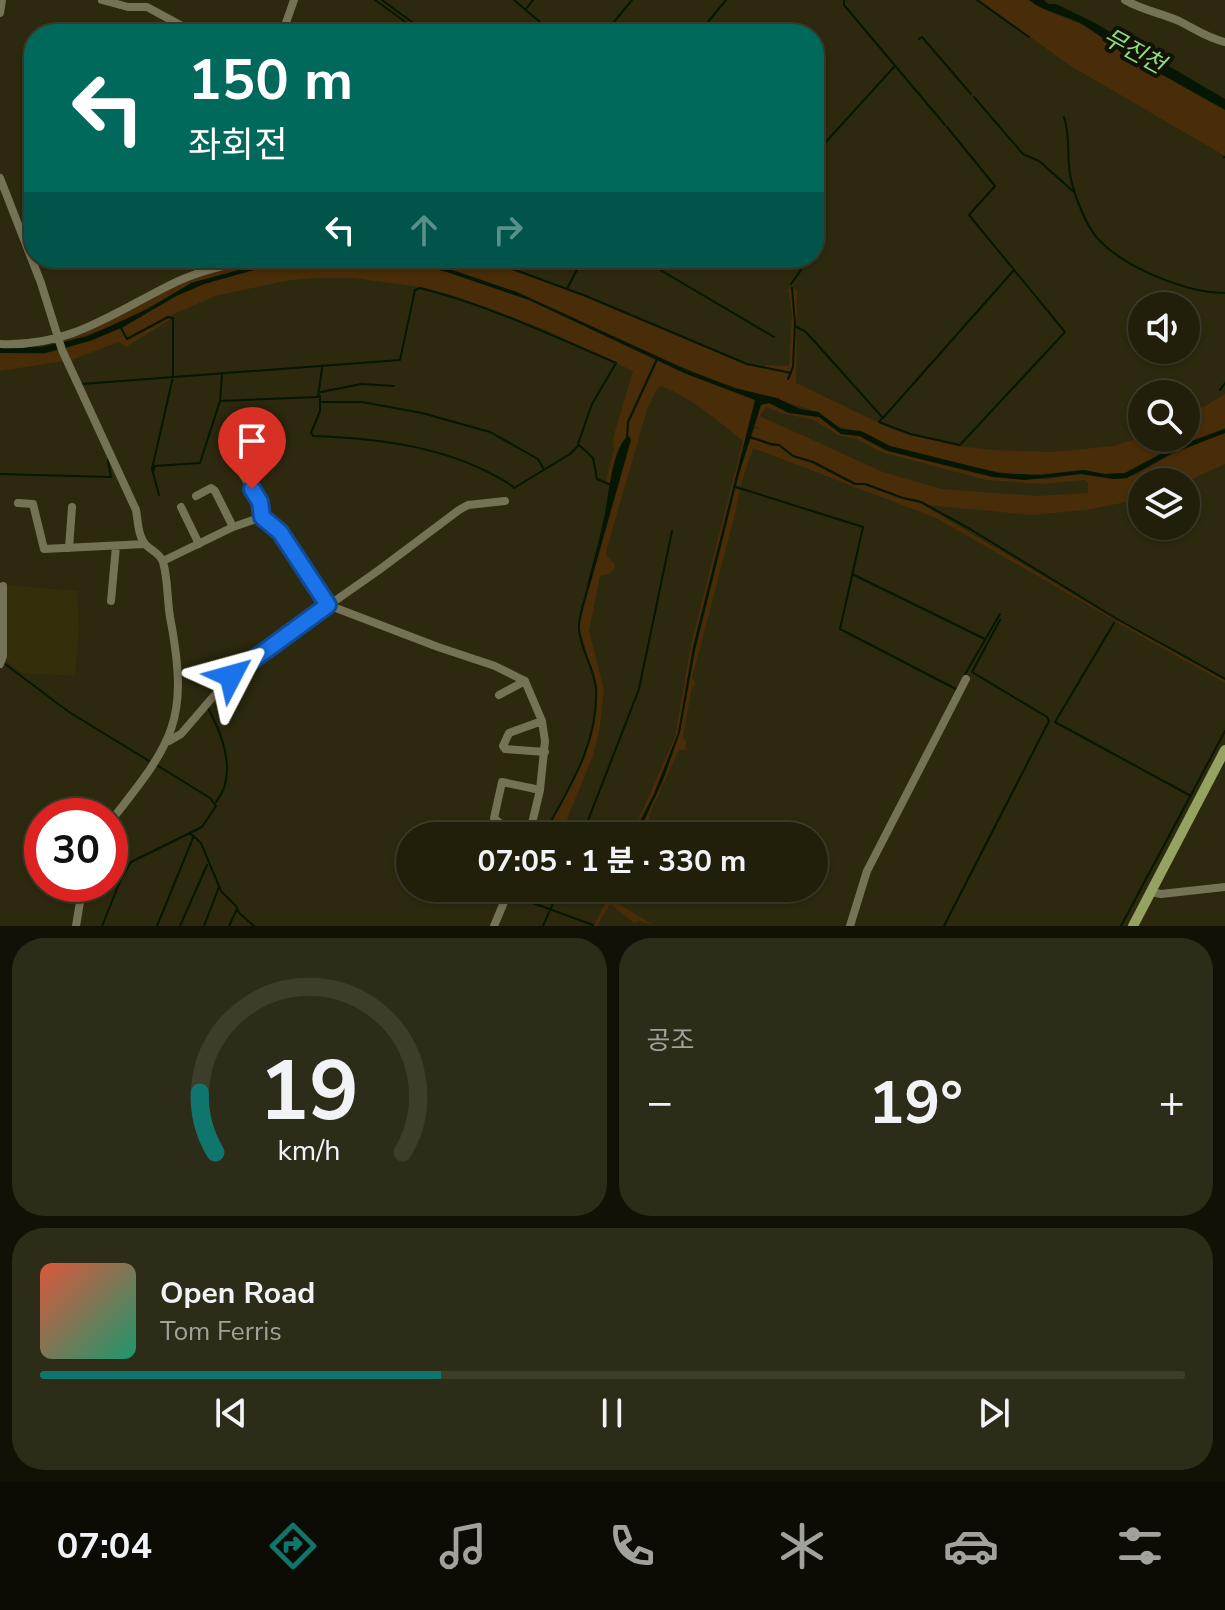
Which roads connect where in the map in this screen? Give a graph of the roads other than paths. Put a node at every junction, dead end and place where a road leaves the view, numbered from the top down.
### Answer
1 (2, 0) edge
2 (102, 0) edge
3 (294, 0) edge
4 (1125, 0) edge
5 (0, 13) edge
6 (178, 24) edge
7 (286, 24) edge
8 (1225, 42) edge
9 (0, 178) edge
10 (24, 239) edge
11 (35, 268) edge
12 (215, 268) edge
13 (0, 344) edge
14 (60, 344) junction
15 (243, 475) dead end
16 (196, 496) dead end
17 (505, 501) dead end
18 (18, 503) dead end
19 (72, 507) dead end
20 (181, 507) dead end
21 (262, 517) junction
22 (233, 527) junction
23 (145, 544) junction
24 (199, 544) junction
25 (116, 546) junction
26 (69, 548) junction
27 (163, 561) junction
28 (3, 586) dead end
29 (111, 601) dead end
30 (328, 605) junction
31 (1, 663) edge
32 (966, 679) dead end
33 (525, 681) junction
34 (499, 695) dead end
35 (542, 721) junction
36 (169, 741) junction
37 (1225, 750) edge
38 (545, 752) junction
39 (540, 790) junction
40 (128, 799) edge
41 (499, 822) edge
42 (532, 822) edge
43 (1225, 887) edge
44 (1151, 892) junction
45 (80, 902) edge
46 (504, 902) edge
47 (76, 926) edge
48 (494, 926) edge
49 (850, 926) edge
50 (1133, 926) edge

1 - 5 street
2 - 6 street
3 - 7 street
4 - 8 street
9 - 10 street
11 - 14 street
12 - 14 street
13 - 14 street
14 - 23 street
15 - 21 street
16 - 22 street
17 - 30 street
18 - 26 street
19 - 26 street
20 - 24 street
21 - 22 street
21 - 30 street
22 - 24 street
23 - 25 street
23 - 27 street
24 - 27 street
25 - 26 street
25 - 29 street
27 - 36 street
28 - 31 street
30 - 33 street
30 - 36 street
32 - 49 street
33 - 34 street
33 - 35 street
35 - 38 street
35 - 38 street
36 - 40 street
37 - 44 main road
38 - 39 street
39 - 41 street
39 - 42 street
43 - 44 street
44 - 50 main road
45 - 47 street
46 - 48 street

